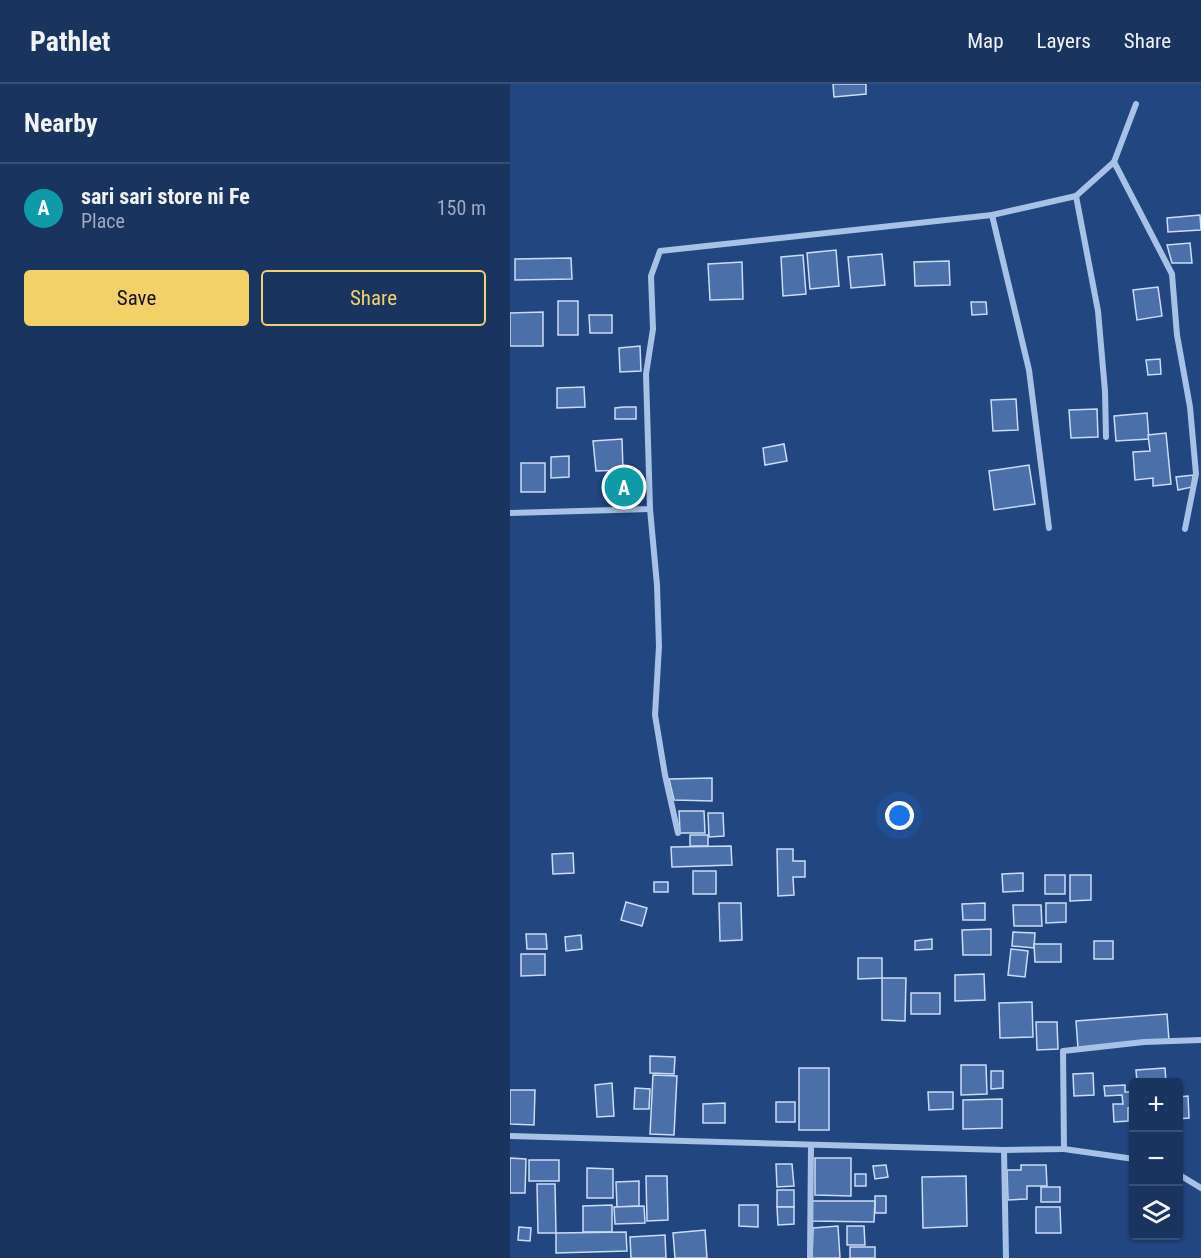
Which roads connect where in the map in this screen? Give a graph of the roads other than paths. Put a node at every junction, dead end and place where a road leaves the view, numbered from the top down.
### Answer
1 (1136, 104) dead end
2 (1114, 162) junction
3 (1076, 195) junction
4 (992, 215) junction
5 (1106, 437) dead end
6 (650, 509) junction
7 (510, 513) edge
8 (1049, 528) dead end
9 (1185, 529) dead end
10 (678, 833) dead end
11 (1201, 1040) edge
12 (510, 1136) edge
13 (811, 1145) junction
14 (1064, 1149) junction
15 (1004, 1150) junction
16 (1129, 1158) edge
17 (1183, 1177) edge
18 (1201, 1188) edge
19 (810, 1258) edge
20 (1006, 1258) edge

1 - 2 street
2 - 3 street
2 - 9 street
3 - 4 street
3 - 5 street
4 - 6 street
4 - 8 street
6 - 7 street
6 - 10 street
11 - 14 street
12 - 13 street
13 - 15 street
13 - 19 street
14 - 15 street
14 - 16 street
15 - 20 street
17 - 18 street

